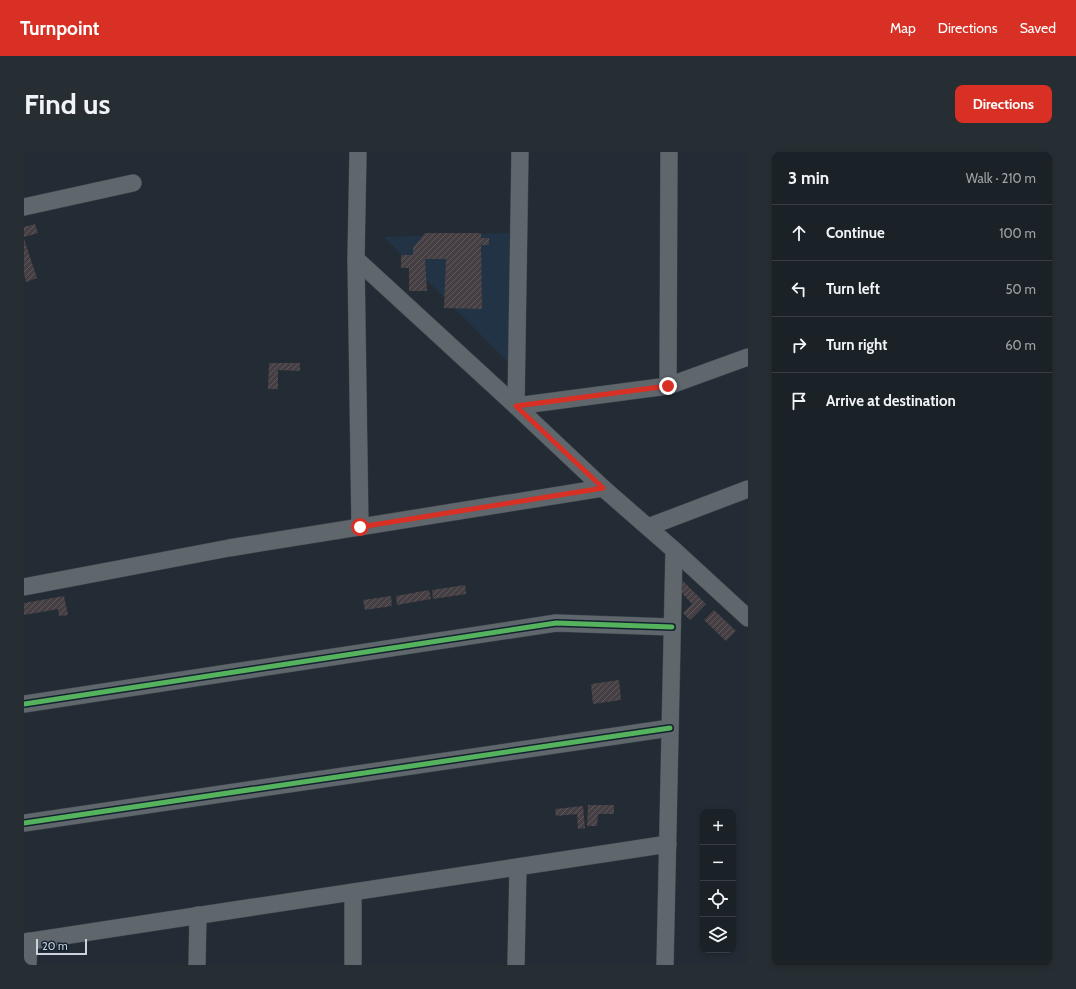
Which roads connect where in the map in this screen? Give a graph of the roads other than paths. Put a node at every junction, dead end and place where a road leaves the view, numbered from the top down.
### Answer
1 (358, 152) edge
2 (520, 152) edge
3 (669, 152) edge
4 (133, 183) dead end
5 (24, 207) edge
6 (356, 259) junction
7 (748, 357) edge
8 (668, 386) junction
9 (516, 406) junction
10 (603, 488) junction
11 (748, 489) edge
12 (360, 527) junction
13 (648, 527) junction
14 (674, 550) junction
15 (24, 587) edge
16 (747, 617) edge
17 (672, 628) junction
18 (24, 704) edge
19 (670, 728) junction
20 (24, 823) edge
21 (668, 844) junction
22 (518, 867) junction
23 (353, 892) junction
24 (198, 915) junction
25 (26, 941) edge
26 (28, 965) edge
27 (197, 965) edge
28 (353, 965) edge
29 (516, 965) edge
30 (665, 965) edge

1 - 6 street
2 - 9 street
3 - 8 street
4 - 5 street
6 - 9 street
6 - 12 street
7 - 8 street
8 - 9 street
9 - 10 street
10 - 12 street
10 - 13 street
11 - 13 street
12 - 15 street
13 - 14 street
14 - 16 street
14 - 17 street
17 - 18 street
17 - 19 street
19 - 20 street
19 - 21 street
21 - 22 street
21 - 30 street
22 - 23 street
22 - 29 street
23 - 24 street
23 - 28 street
24 - 25 street
24 - 27 street
25 - 26 street

